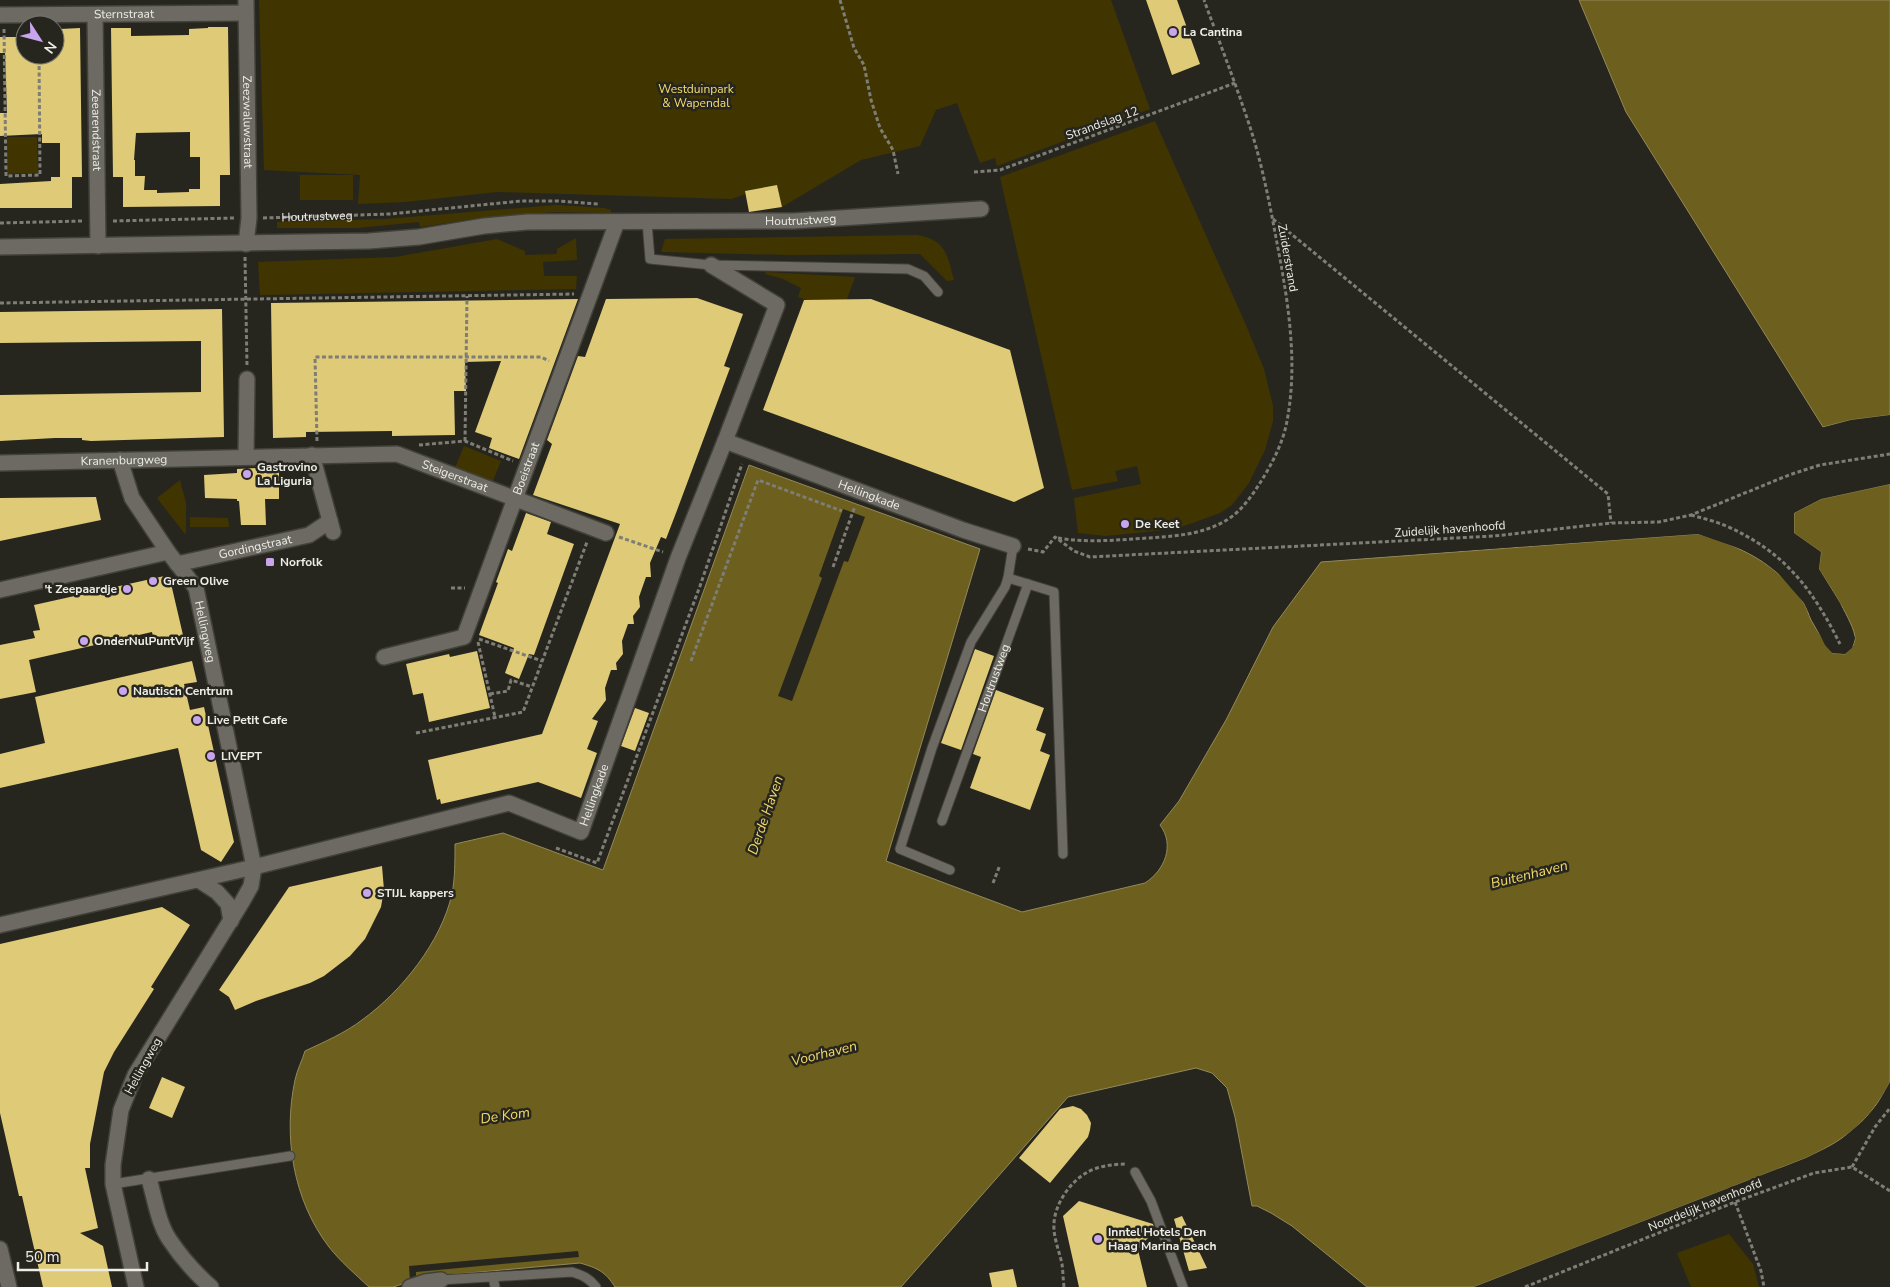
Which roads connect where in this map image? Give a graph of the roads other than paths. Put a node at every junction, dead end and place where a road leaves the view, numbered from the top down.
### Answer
1 (246, 6) edge
2 (95, 15) junction
3 (2, 21) edge
4 (981, 209) dead end
5 (617, 222) junction
6 (647, 222) junction
7 (246, 244) junction
8 (98, 246) junction
9 (0, 247) edge
10 (711, 265) junction
11 (938, 292) dead end
12 (247, 379) road end
13 (725, 441) junction
14 (312, 455) junction
15 (246, 457) junction
16 (120, 460) junction
17 (0, 463) edge
18 (514, 498) junction
19 (599, 530) road end
20 (1013, 546) joint
21 (172, 558) junction
22 (1008, 578) junction
23 (1028, 584) junction
24 (0, 590) edge
25 (384, 657) dead end
26 (942, 821) dead end
27 (1063, 854) dead end
28 (254, 867) junction
29 (950, 870) dead end
30 (200, 880) junction
31 (231, 921) junction
32 (0, 926) edge
33 (290, 1156) dead end
34 (1135, 1172) road end
35 (149, 1179) junction
36 (113, 1184) junction
37 (0, 1249) edge
38 (493, 1277) junction
39 (446, 1282) edge
40 (9, 1287) edge
41 (136, 1287) edge
42 (211, 1287) edge
43 (410, 1287) edge
44 (494, 1287) edge
45 (596, 1287) edge
46 (1183, 1287) edge

1 - 2 street, Sternstraat
1 - 7 street, Zeezwaluwstraat
2 - 3 street, Sternstraat
2 - 8 street, Zeearendstraat
4 - 6 street, Houtrustweg
5 - 6 street, Houtrustweg
5 - 7 street, Houtrustweg
5 - 18 street, Boeistraat
6 - 10 lane
7 - 8 street, Houtrustweg
8 - 9 street, Houtrustweg
10 - 11 lane
10 - 13 street, Hellingkade
12 - 15 street
13 - 20 street, Hellingkade
13 - 28 street, Hellingkade
14 - 15 street, Kranenburgweg
14 - 18 street, Steigerstraat
14 - 21 street, Gordingstraat
15 - 16 street, Kranenburgweg
16 - 17 street, Kranenburgweg
16 - 21 street, Hellingweg
18 - 19 street, Steigerstraat
18 - 25 street, Boeistraat
20 - 22 lane
21 - 24 street
21 - 28 street, Hellingweg
22 - 23 lane
22 - 29 lane
23 - 26 lane, Houtrustweg
23 - 27 lane
28 - 30 street
28 - 31 street, Hellingweg
30 - 31 street
30 - 32 street
31 - 36 street, Hellingweg
33 - 35 lane
34 - 46 lane
35 - 36 lane
35 - 42 street
36 - 41 street, Hellingweg
37 - 40 street
38 - 39 lane
38 - 44 lane
38 - 45 lane
39 - 43 street

